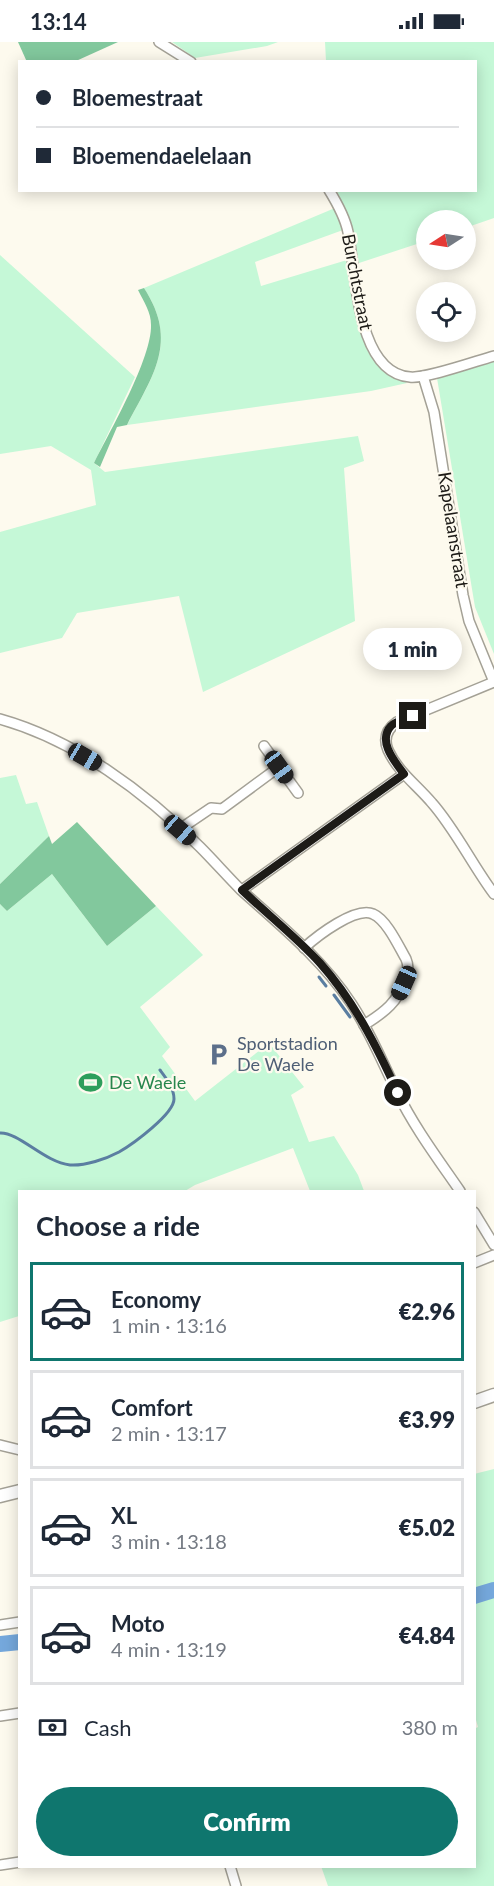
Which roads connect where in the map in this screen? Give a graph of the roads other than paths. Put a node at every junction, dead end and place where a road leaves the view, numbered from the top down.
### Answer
1 (159, 42) edge
2 (188, 60) edge
3 (330, 192) edge
4 (494, 356) edge
5 (423, 376) junction
6 (494, 682) edge
7 (0, 719) edge
8 (264, 746) dead end
9 (279, 767) junction
10 (404, 774) junction
11 (298, 793) dead end
12 (180, 830) junction
13 (242, 890) junction
14 (494, 894) edge
15 (304, 948) junction
16 (364, 1025) junction
17 (459, 1190) edge
18 (476, 1215) edge
19 (494, 1245) edge
20 (494, 1255) edge
21 (476, 1262) edge
22 (494, 1395) edge
23 (476, 1401) edge
24 (0, 1445) edge
25 (18, 1450) edge
26 (18, 1492) edge
27 (0, 1496) edge
28 (18, 1622) edge
29 (0, 1625) edge
30 (18, 1713) edge
31 (0, 1716) edge
32 (18, 1862) edge
33 (0, 1865) edge
34 (231, 1868) edge
35 (236, 1886) edge

1 - 2 street
3 - 5 street, Burchtstraat
4 - 5 street, Burchtstraat
5 - 6 street, Kapelaanstraat
6 - 10 street
7 - 12 street
8 - 9 street
9 - 11 street
9 - 12 street
10 - 13 street
10 - 14 street
12 - 13 street
13 - 15 street
15 - 16 street
15 - 16 street
16 - 17 street
18 - 19 street
20 - 21 street
22 - 23 street
24 - 25 street
26 - 27 street
28 - 29 street
30 - 31 street
32 - 33 street
34 - 35 street

